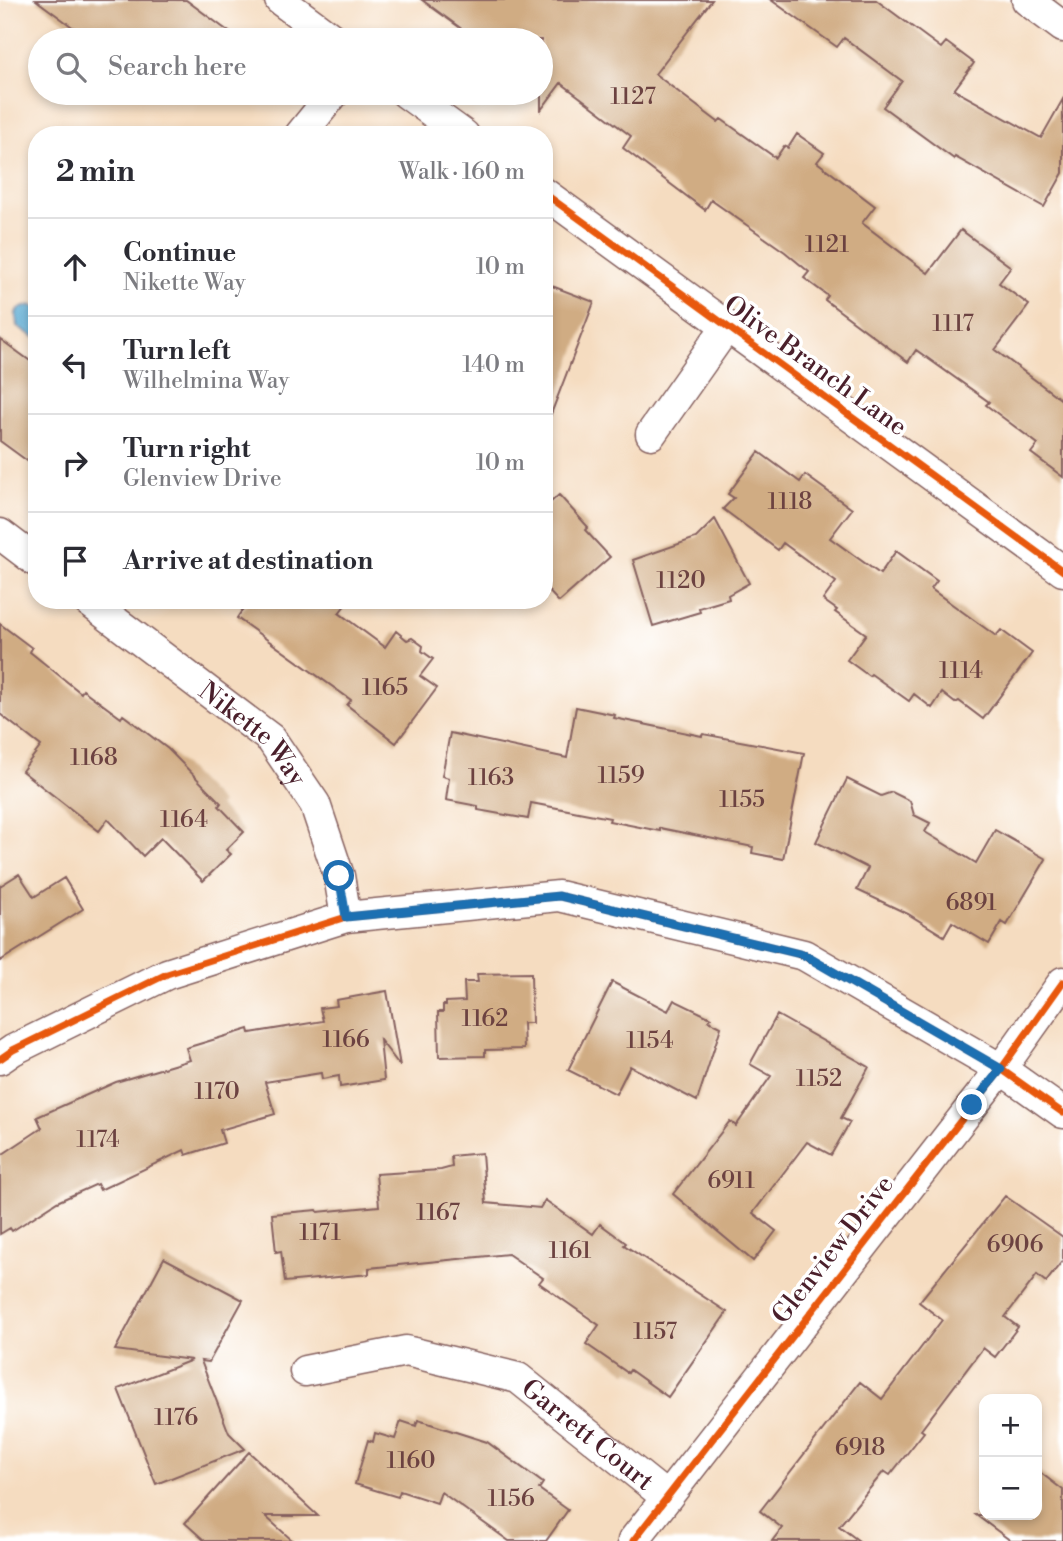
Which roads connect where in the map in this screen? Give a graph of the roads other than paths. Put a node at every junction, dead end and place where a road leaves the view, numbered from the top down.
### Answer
1 (281, 0) edge
2 (1027, 0) edge
3 (1063, 27) edge
4 (318, 28) edge
5 (324, 105) edge
6 (423, 105) edge
7 (307, 126) edge
8 (452, 126) edge
9 (553, 200) edge
10 (727, 326) junction
11 (651, 434) dead end
12 (0, 534) edge
13 (28, 555) edge
14 (1063, 571) edge
15 (100, 609) edge
16 (346, 917) junction
17 (1063, 982) edge
18 (0, 1059) edge
19 (1001, 1069) junction
20 (1063, 1114) edge
21 (305, 1371) dead end
22 (666, 1496) junction
23 (633, 1541) edge

1 - 4 street
2 - 3 street
5 - 7 street
6 - 8 street
9 - 10 street, Olive Branch Lane
10 - 11 street, Olive Branch Lane
10 - 14 street, Olive Branch Lane
12 - 13 street
15 - 16 street, Nikette Way
16 - 18 street
16 - 19 street
17 - 19 street, Glenview Drive
19 - 20 street
19 - 22 street, Glenview Drive
21 - 22 street, Garrett Court
22 - 23 street, Glenview Drive

